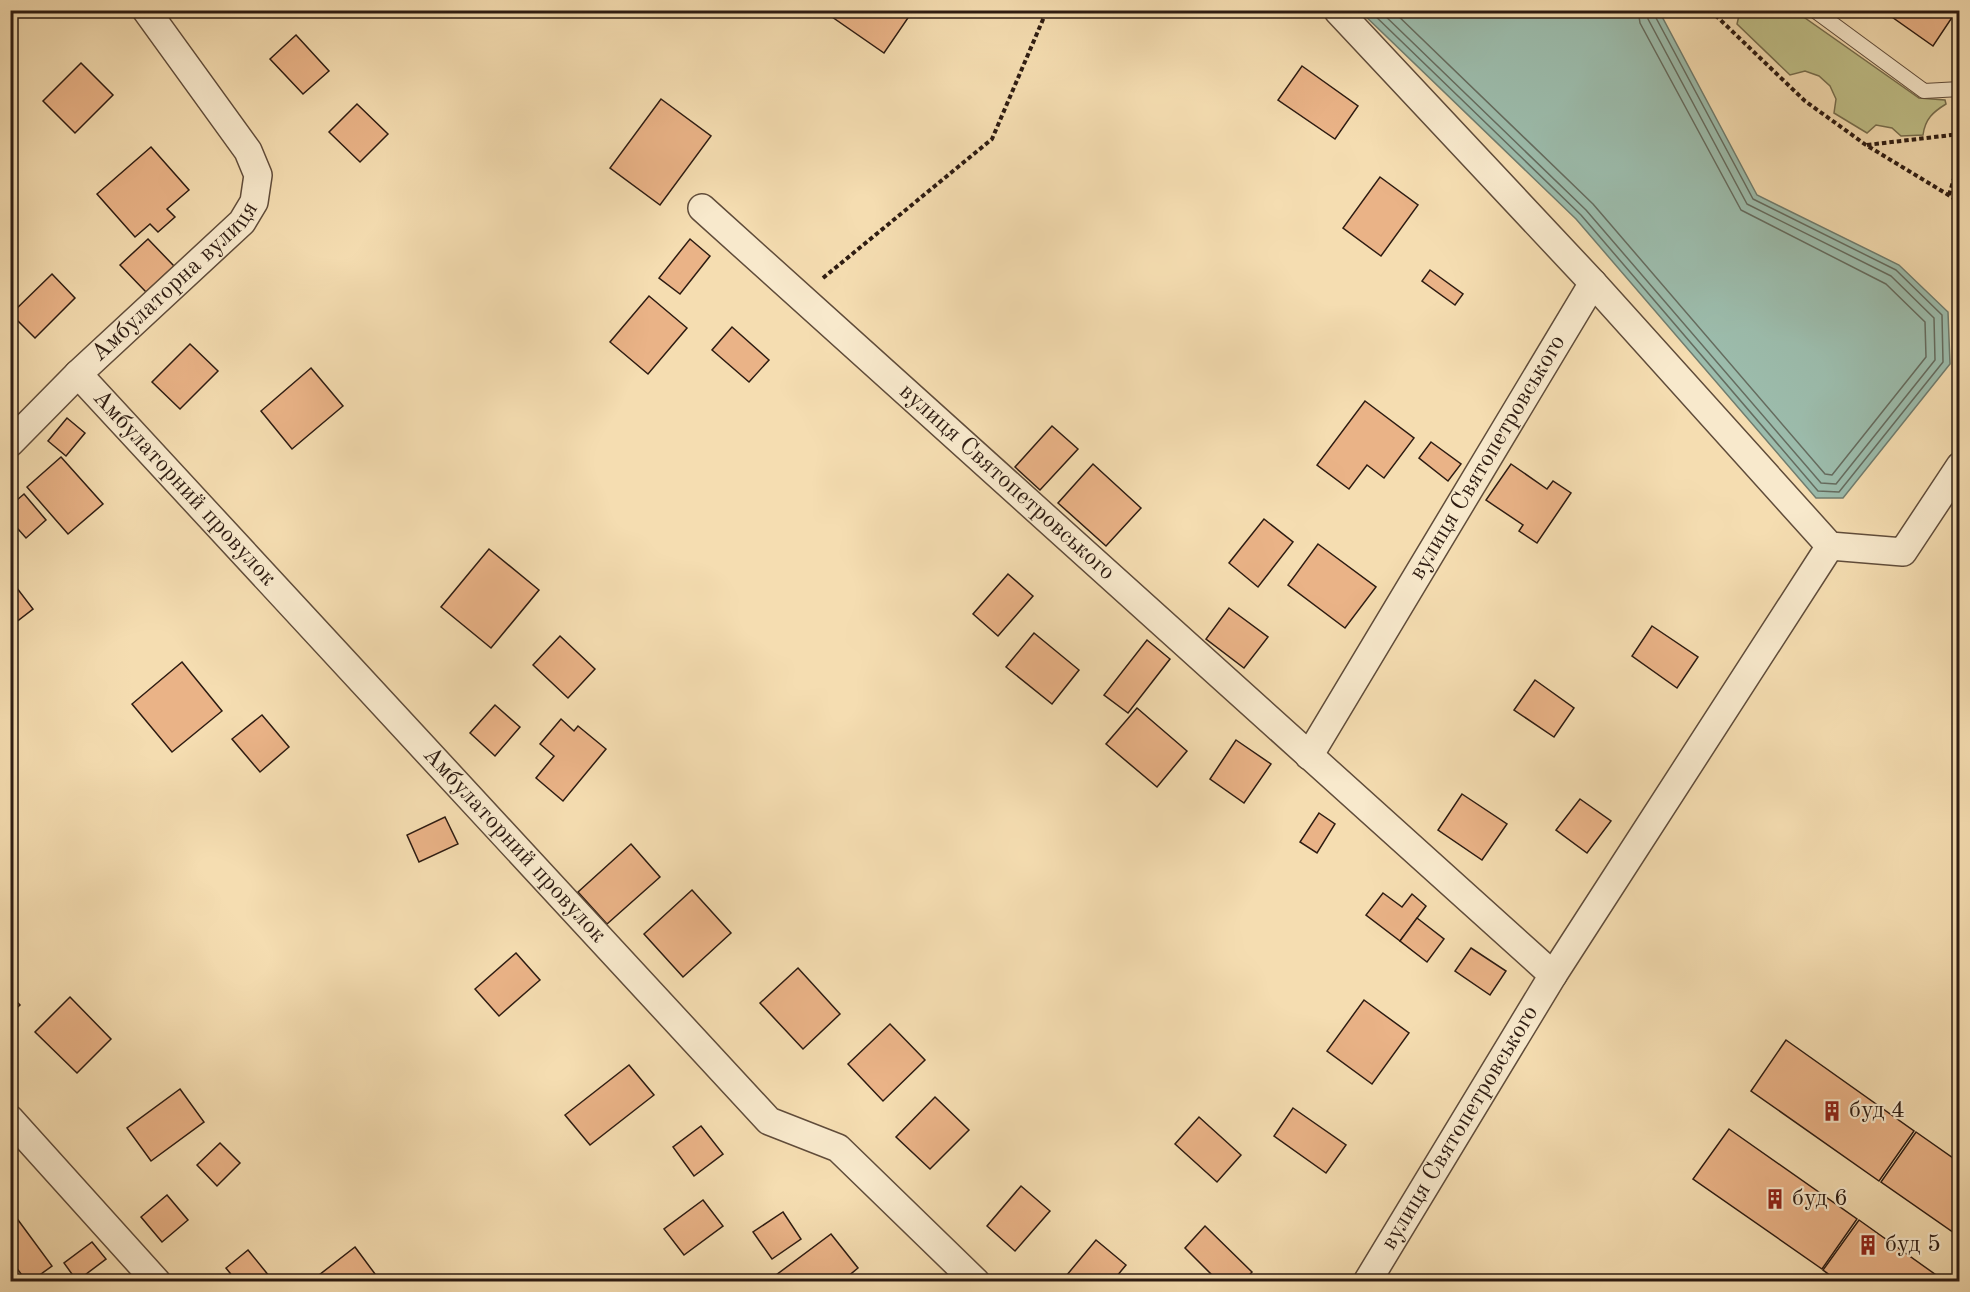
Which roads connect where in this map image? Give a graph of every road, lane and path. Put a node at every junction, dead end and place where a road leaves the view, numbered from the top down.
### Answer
1 (146, 10) edge
2 (1047, 10) edge
3 (1710, 10) edge
4 (1814, 10) edge
5 (1338, 11) edge
6 (1956, 90) edge
7 (1959, 134) edge
8 (1866, 145) junction
9 (1949, 195) junction
10 (1959, 202) edge
11 (702, 208) dead end
12 (1593, 284) junction
13 (800, 296) junction
14 (78, 374) junction
15 (10, 443) edge
16 (1959, 466) edge
17 (1830, 546) junction
18 (1309, 756) junction
19 (1553, 975) junction
20 (10, 1119) edge
21 (157, 1281) edge
22 (976, 1281) edge
23 (1367, 1281) edge

1 - 14 street, Амбулаторна вулиця
2 - 13 path
3 - 8 path
4 - 6 lane
5 - 12 street
6 - 7 path
7 - 8 path
7 - 9 path
8 - 9 path
9 - 10 path
11 - 13 street, вулиця Святопетровського
12 - 17 street
12 - 18 street, вулиця Святопетровського
13 - 18 street, вулиця Святопетровського
14 - 15 street, Амбулаторна вулиця
14 - 22 street, Амбулаторний провулок
16 - 17 street
17 - 19 street, вулиця Святопетровського
18 - 19 street, вулиця Святопетровського
19 - 23 street, вулиця Святопетровського
20 - 21 street

